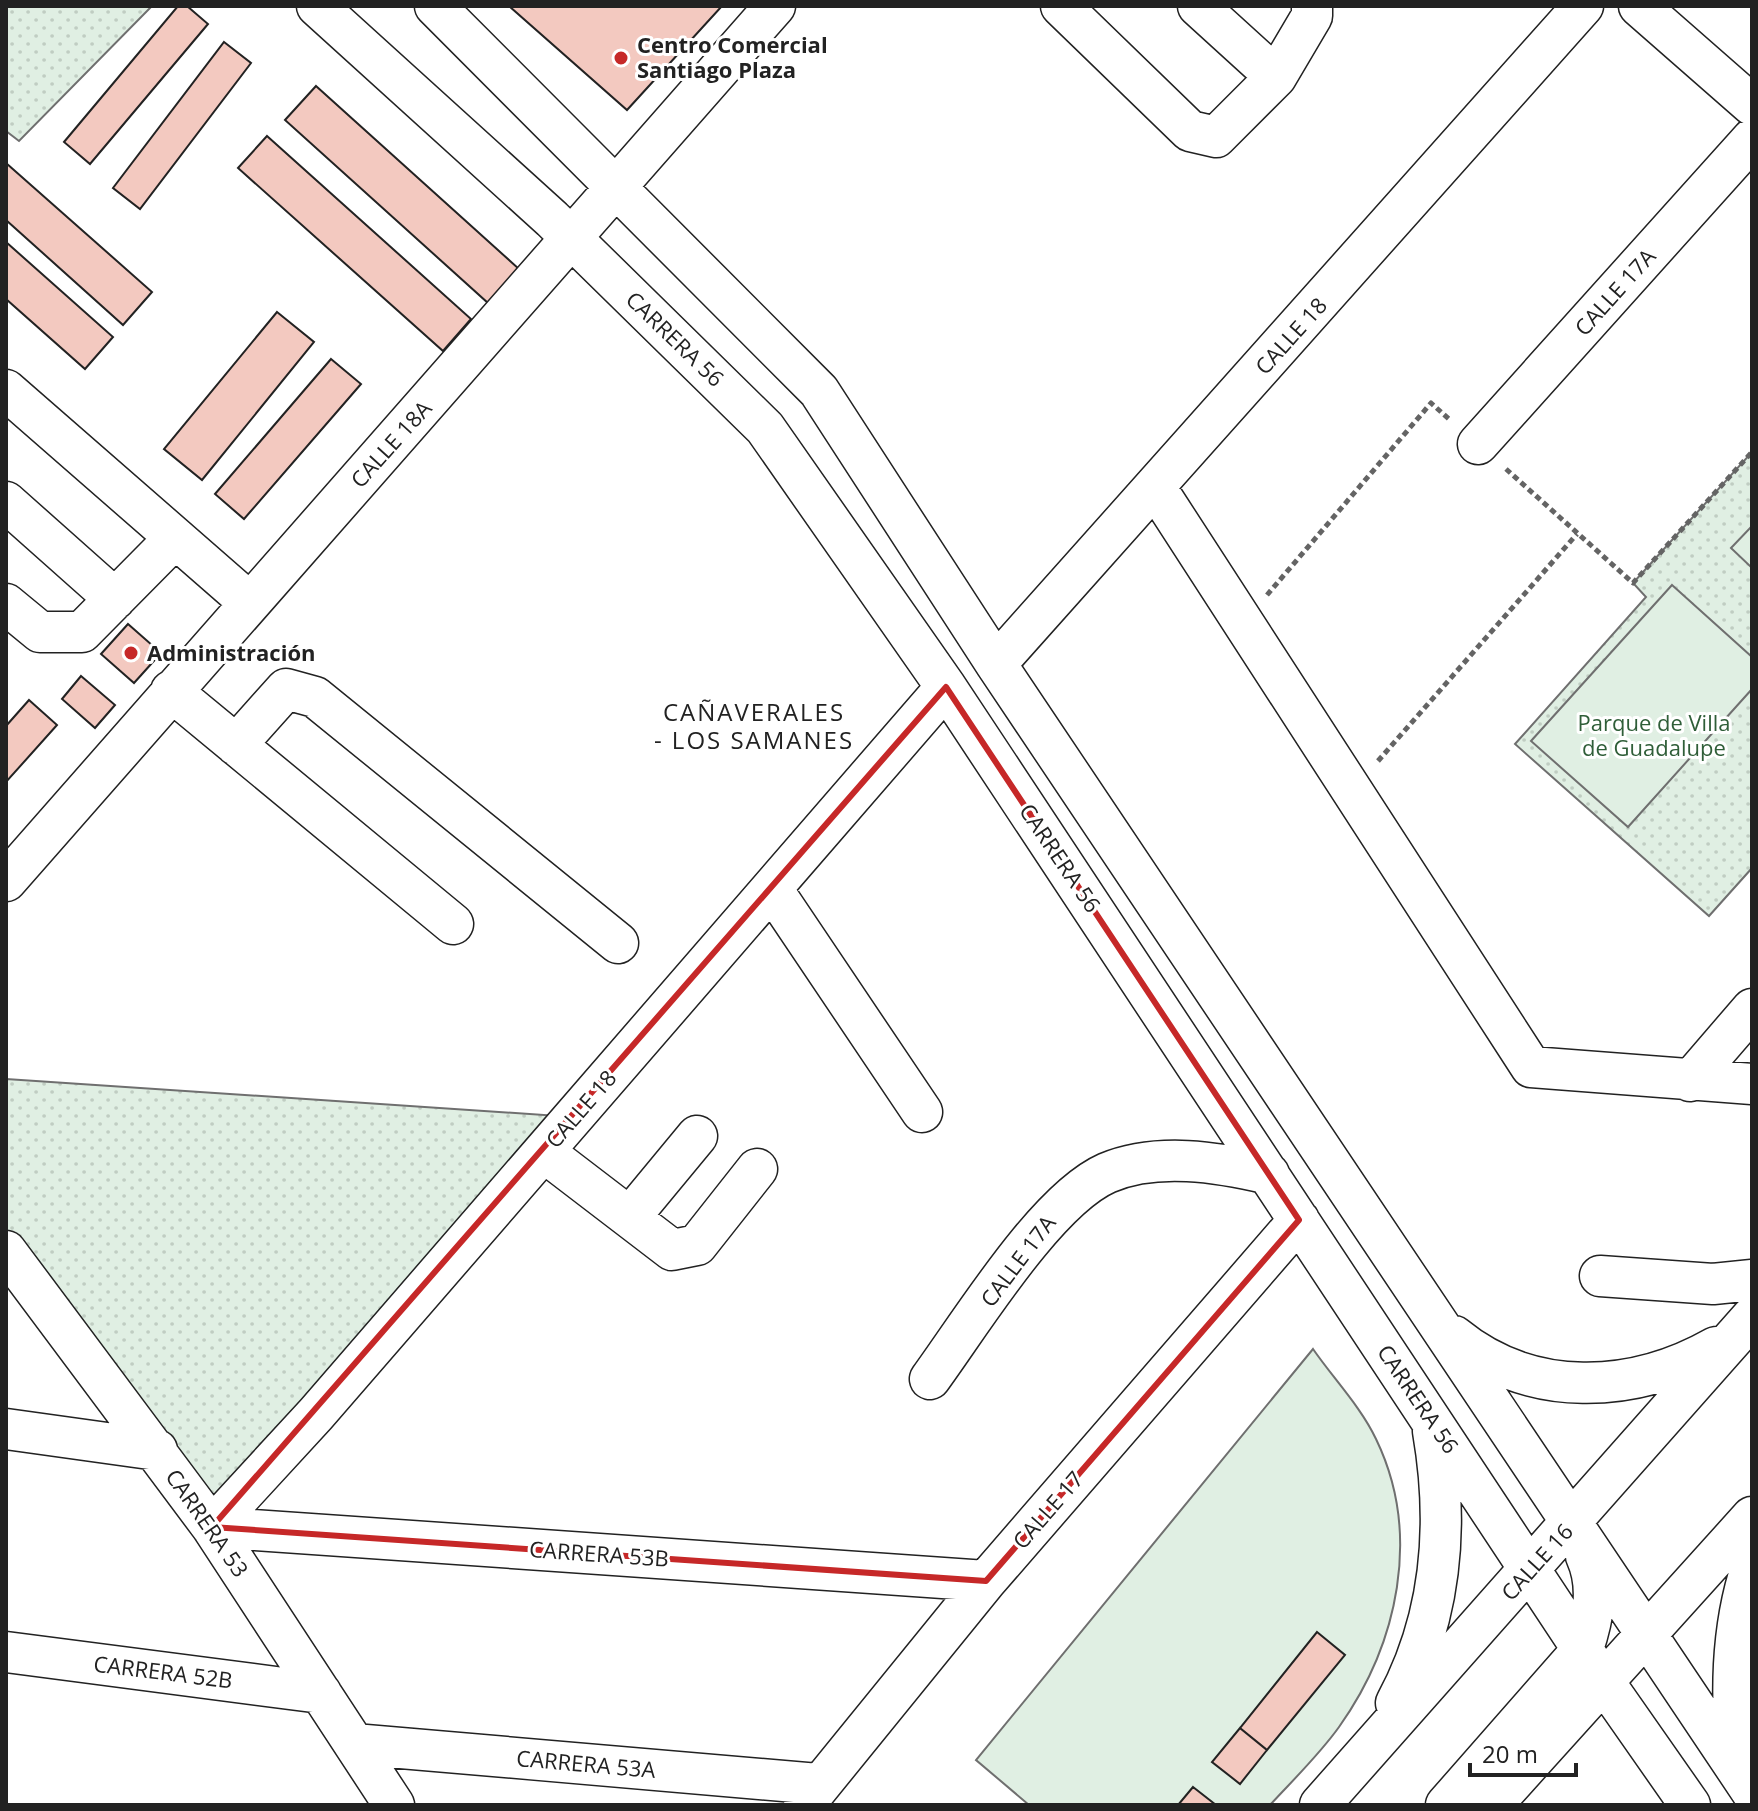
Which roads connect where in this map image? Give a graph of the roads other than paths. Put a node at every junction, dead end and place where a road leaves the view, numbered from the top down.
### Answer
1 (317, 6) edge
2 (435, 6) edge
3 (775, 6) edge
4 (1061, 6) edge
5 (1198, 6) edge
6 (1312, 6) edge
7 (1583, 6) edge
8 (1639, 6) edge
9 (1276, 77) junction
10 (1752, 105) edge
11 (1752, 139) edge
12 (614, 188) junction
13 (572, 239) junction
14 (6, 390) edge
15 (1478, 444) road end
16 (1156, 488) junction
17 (6, 502) edge
18 (175, 538) junction
19 (115, 599) junction
20 (250, 603) junction
21 (6, 604) edge
22 (996, 664) junction
23 (946, 687) junction
24 (171, 691) junction
25 (236, 745) junction
26 (6, 881) edge
27 (772, 889) junction
28 (453, 924) dead end
29 (618, 943) dead end
30 (1752, 1009) edge
31 (1690, 1081) junction
32 (1752, 1084) edge
33 (1295, 1111) junction
34 (922, 1112) dead end
35 (697, 1136) dead end
36 (544, 1152) junction
37 (1258, 1157) junction
38 (757, 1169) dead end
39 (630, 1217) junction
40 (1299, 1220) junction
41 (6, 1251) edge
42 (1600, 1276) dead end
43 (1752, 1280) edge
44 (1752, 1316) edge
45 (1437, 1323) junction
46 (930, 1379) dead end
47 (1431, 1419) junction
48 (6, 1429) edge
49 (157, 1450) junction
50 (1752, 1517) edge
51 (1570, 1524) junction
52 (212, 1527) junction
53 (1752, 1565) edge
54 (1530, 1569) junction
55 (986, 1581) junction
56 (1646, 1636) junction
57 (6, 1652) edge
58 (1594, 1666) junction
59 (321, 1693) junction
60 (354, 1744) junction
61 (1362, 1758) junction
62 (1744, 1782) edge
63 (811, 1795) edge
64 (394, 1805) edge
65 (1320, 1805) edge
66 (1446, 1805) edge
67 (1492, 1805) edge
68 (1690, 1805) edge

1 - 13 street, CARRERA 56
2 - 12 street
3 - 12 street, CALLE 18A
4 - 9 street
5 - 9 street
6 - 9 street
7 - 16 street, CALLE 18
8 - 10 street
11 - 15 street, CALLE 17A
12 - 13 street, CALLE 18A
12 - 22 street
13 - 20 street, CALLE 18A
13 - 23 street, CARRERA 56
14 - 18 street
16 - 22 street, CALLE 18
16 - 31 street
17 - 19 street
18 - 19 street
18 - 20 street
19 - 21 street
20 - 24 street, CALLE 18A
22 - 33 street
23 - 27 street, CALLE 18
23 - 37 street, CARRERA 56
24 - 25 street
24 - 26 street, CALLE 18A
25 - 28 street
25 - 29 street
27 - 34 street
27 - 36 street, CALLE 18
30 - 31 street
31 - 32 street
33 - 37 street
33 - 45 street
35 - 39 street
36 - 39 street
36 - 52 street, CALLE 18
37 - 40 street, CARRERA 56
37 - 46 street, CALLE 17A
38 - 39 street
40 - 47 street, CARRERA 56
40 - 55 street, CALLE 17
41 - 49 street, CARRERA 53
42 - 43 street
44 - 45 street
44 - 51 street, CALLE 16
45 - 51 street
47 - 54 street, CARRERA 56
47 - 61 street
48 - 49 street
49 - 52 street, CARRERA 53
50 - 56 street
51 - 54 street, CALLE 16
51 - 56 street
51 - 58 street
52 - 55 street, CARRERA 53B
52 - 59 street, CARRERA 53
53 - 62 street
54 - 58 street, CARRERA 56
54 - 61 street, CALLE 16
55 - 63 street, CALLE 17
56 - 58 street
56 - 62 street
57 - 59 street, CARRERA 52B
58 - 66 street
58 - 67 street
58 - 68 street, CARRERA 56
59 - 60 street, CARRERA 53
60 - 63 street, CARRERA 53A
60 - 64 street, CARRERA 53
61 - 65 street, CALLE 16

